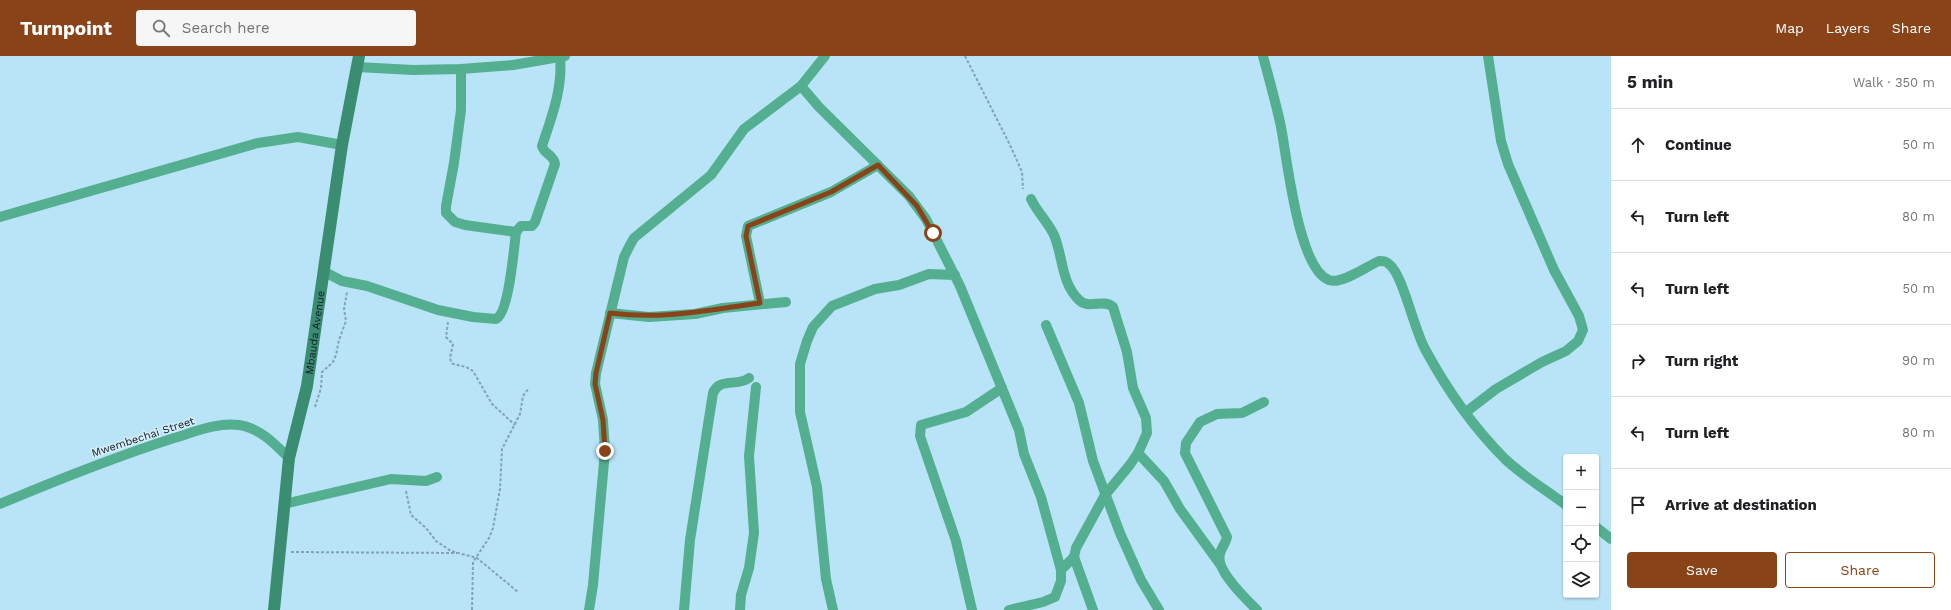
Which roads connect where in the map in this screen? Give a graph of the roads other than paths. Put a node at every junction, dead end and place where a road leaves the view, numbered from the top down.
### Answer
1 (825, 56) edge
2 (1263, 56) edge
3 (1488, 56) edge
4 (562, 57) edge
5 (358, 61) edge
6 (461, 69) junction
7 (801, 86) junction
8 (342, 145) junction
9 (878, 165) junction
10 (1031, 199) dead end
11 (0, 217) edge
12 (516, 232) junction
13 (323, 271) junction
14 (955, 275) junction
15 (786, 302) dead end
16 (760, 303) junction
17 (610, 313) junction
18 (1046, 325) dead end
19 (748, 378) dead end
20 (756, 387) dead end
21 (1002, 388) junction
22 (1264, 402) dead end
23 (1466, 412) junction
24 (1138, 453) junction
25 (289, 458) junction
26 (437, 477) dead end
27 (1105, 495) junction
28 (1563, 503) edge
29 (0, 504) edge
30 (284, 504) junction
31 (1599, 529) edge
32 (1611, 539) edge
33 (1074, 556) junction
34 (1220, 564) junction
35 (1061, 570) junction
36 (274, 610) edge
37 (589, 610) edge
38 (684, 610) edge
39 (740, 610) edge
40 (833, 610) edge
41 (972, 610) edge
42 (1009, 610) edge
43 (1093, 610) edge
44 (1159, 610) edge
45 (1256, 610) edge

1 - 7 street
2 - 23 street
3 - 23 street
4 - 6 street
4 - 12 street
5 - 6 street
5 - 8 street, Mbauda Avenue
6 - 12 street
7 - 9 street
7 - 17 street
8 - 11 street
8 - 13 street, Mbauda Avenue
9 - 14 street
9 - 16 street
10 - 24 street
12 - 13 street
13 - 25 street, Mbauda Avenue
14 - 21 street
14 - 40 street
15 - 16 street
16 - 17 street
17 - 37 street
18 - 27 street
19 - 38 street
20 - 39 street
21 - 35 street
21 - 41 street
22 - 34 street
23 - 28 street
24 - 27 street
24 - 34 street
25 - 29 street, Mwembechai Street
25 - 30 street, Mbauda Avenue
26 - 30 street
27 - 33 street
27 - 44 street
30 - 36 street, Mbauda Avenue
31 - 32 street
33 - 35 street
33 - 43 street
34 - 45 street
35 - 42 street

